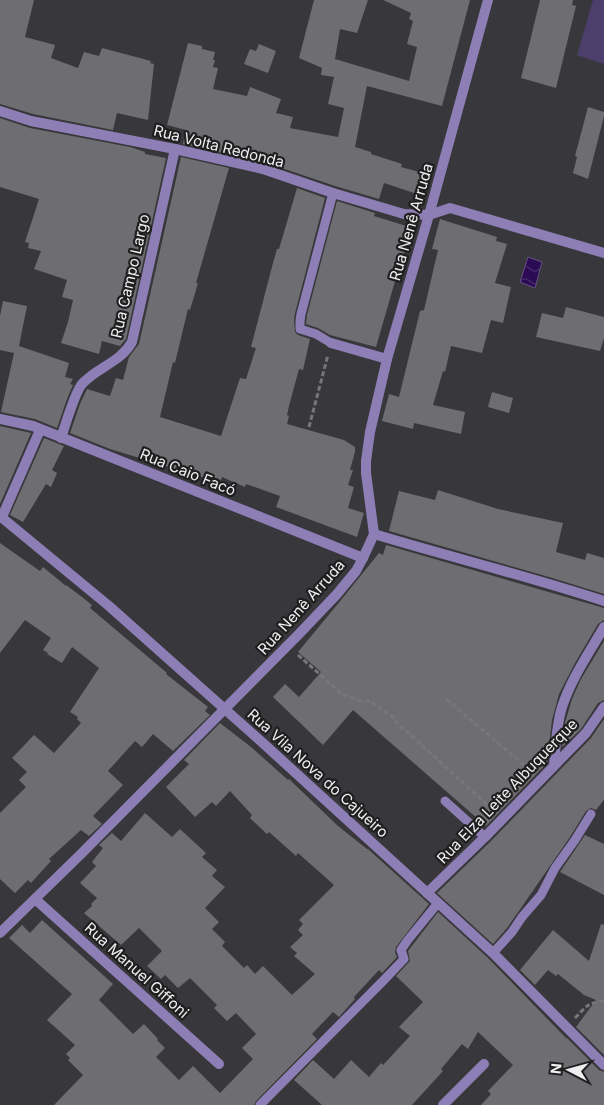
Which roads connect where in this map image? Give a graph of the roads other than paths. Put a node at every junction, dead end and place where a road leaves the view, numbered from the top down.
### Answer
1 (488, 0) edge
2 (0, 111) edge
3 (174, 148) junction
4 (332, 193) junction
5 (430, 215) junction
6 (604, 253) edge
7 (331, 343) joint
8 (387, 359) junction
9 (0, 419) edge
10 (40, 430) junction
11 (61, 438) junction
12 (1, 517) edge
13 (374, 534) junction
14 (362, 558) junction
15 (604, 601) edge
16 (604, 627) edge
17 (604, 707) edge
18 (225, 709) junction
19 (554, 766) junction
20 (445, 801) dead end
21 (591, 814) dead end
22 (485, 837) junction
23 (427, 893) junction
24 (35, 899) junction
25 (438, 903) junction
26 (0, 933) edge
27 (493, 953) junction
28 (219, 1064) dead end
29 (484, 1064) dead end
30 (604, 1065) edge
31 (260, 1105) edge
32 (443, 1105) edge

1 - 5 street, Rua Nenê Arruda
2 - 3 street, Rua Volta Redonda
3 - 4 street, Rua Volta Redonda
3 - 11 street, Rua Campo Largo
4 - 5 street, Rua Volta Redonda
4 - 7 lane
5 - 6 street, Rua Volta Redonda
5 - 8 street, Rua Nenê Arruda
7 - 8 street
8 - 13 street, Rua Nenê Arruda
9 - 10 street, Rua Caio Facó
10 - 11 street, Rua Caio Facó
10 - 12 street
11 - 14 street, Rua Caio Facó
12 - 18 street, Rua Vila Nova do Cajueiro
13 - 14 street, Rua Nenê Arruda
13 - 15 street
14 - 18 street, Rua Nenê Arruda
16 - 19 street
17 - 19 street, Rua Elza Leite Albuquerque
18 - 23 street, Rua Vila Nova do Cajueiro
18 - 24 street, Rua Nenê Arruda
19 - 22 street, Rua Elza Leite Albuquerque
20 - 22 lane
21 - 27 lane
22 - 23 street, Rua Elza Leite Albuquerque
23 - 25 street, Rua Vila Nova do Cajueiro
24 - 26 street, Rua Nenê Arruda
24 - 28 street, Rua Manuel Giffoni
25 - 27 street, Rua Vila Nova do Cajueiro
25 - 31 lane
27 - 30 street, Rua Vila Nova do Cajueiro
29 - 32 street

